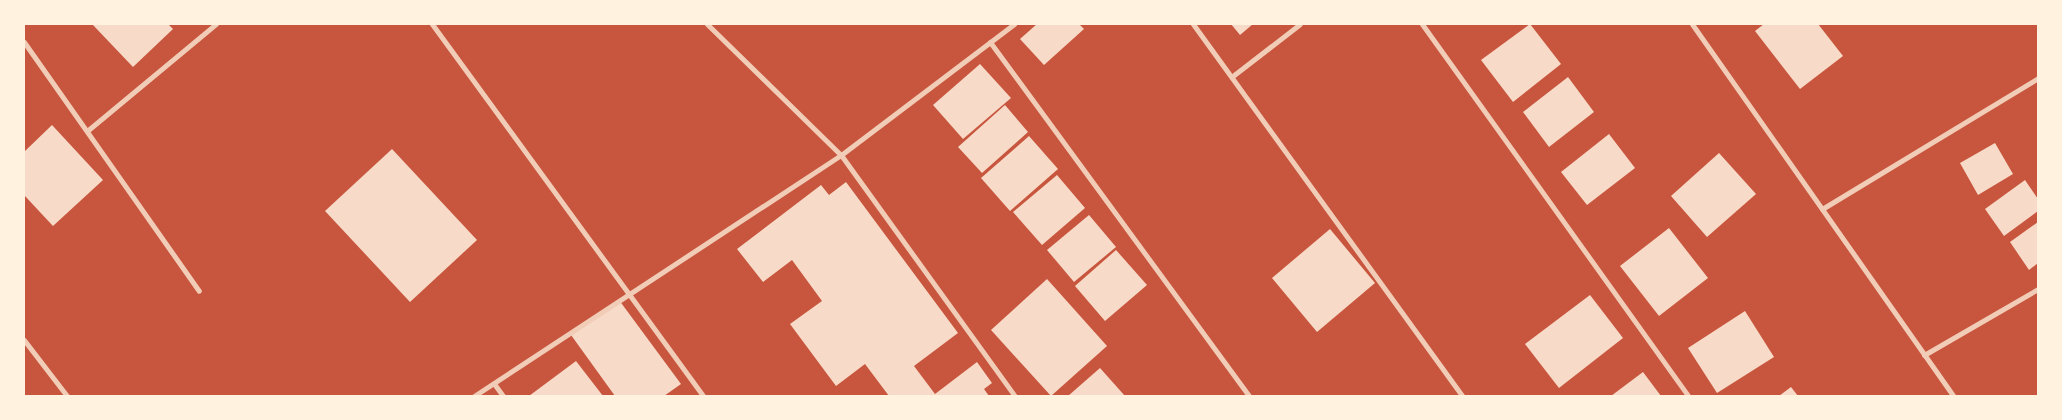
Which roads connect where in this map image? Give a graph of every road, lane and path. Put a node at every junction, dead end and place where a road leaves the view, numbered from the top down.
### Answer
1 (216, 24) edge
2 (432, 24) edge
3 (707, 24) edge
4 (1014, 24) edge
5 (1193, 24) edge
6 (1300, 24) edge
7 (1422, 24) edge
8 (1692, 24) edge
9 (24, 42) edge
10 (990, 42) junction
11 (1234, 75) junction
12 (2038, 78) edge
13 (87, 131) junction
14 (841, 155) junction
15 (1822, 209) junction
16 (2038, 288) edge
17 (199, 291) dead end
18 (629, 291) junction
19 (24, 340) edge
20 (1924, 356) junction
21 (495, 385) junction
22 (67, 396) edge
23 (474, 396) edge
24 (503, 396) edge
25 (703, 396) edge
26 (1015, 396) edge
27 (1249, 396) edge
28 (1462, 396) edge
29 (1688, 396) edge
30 (1953, 396) edge

1 - 13 street
2 - 18 street
3 - 14 street
4 - 10 street
5 - 11 street
6 - 11 street
7 - 29 street
8 - 15 street
9 - 13 street
10 - 14 street
10 - 27 street
11 - 28 street
12 - 15 street
13 - 17 street
14 - 18 street
14 - 26 street
15 - 20 street
16 - 20 street
18 - 21 street
18 - 25 street
19 - 22 street
20 - 30 street
21 - 23 street
21 - 24 street

